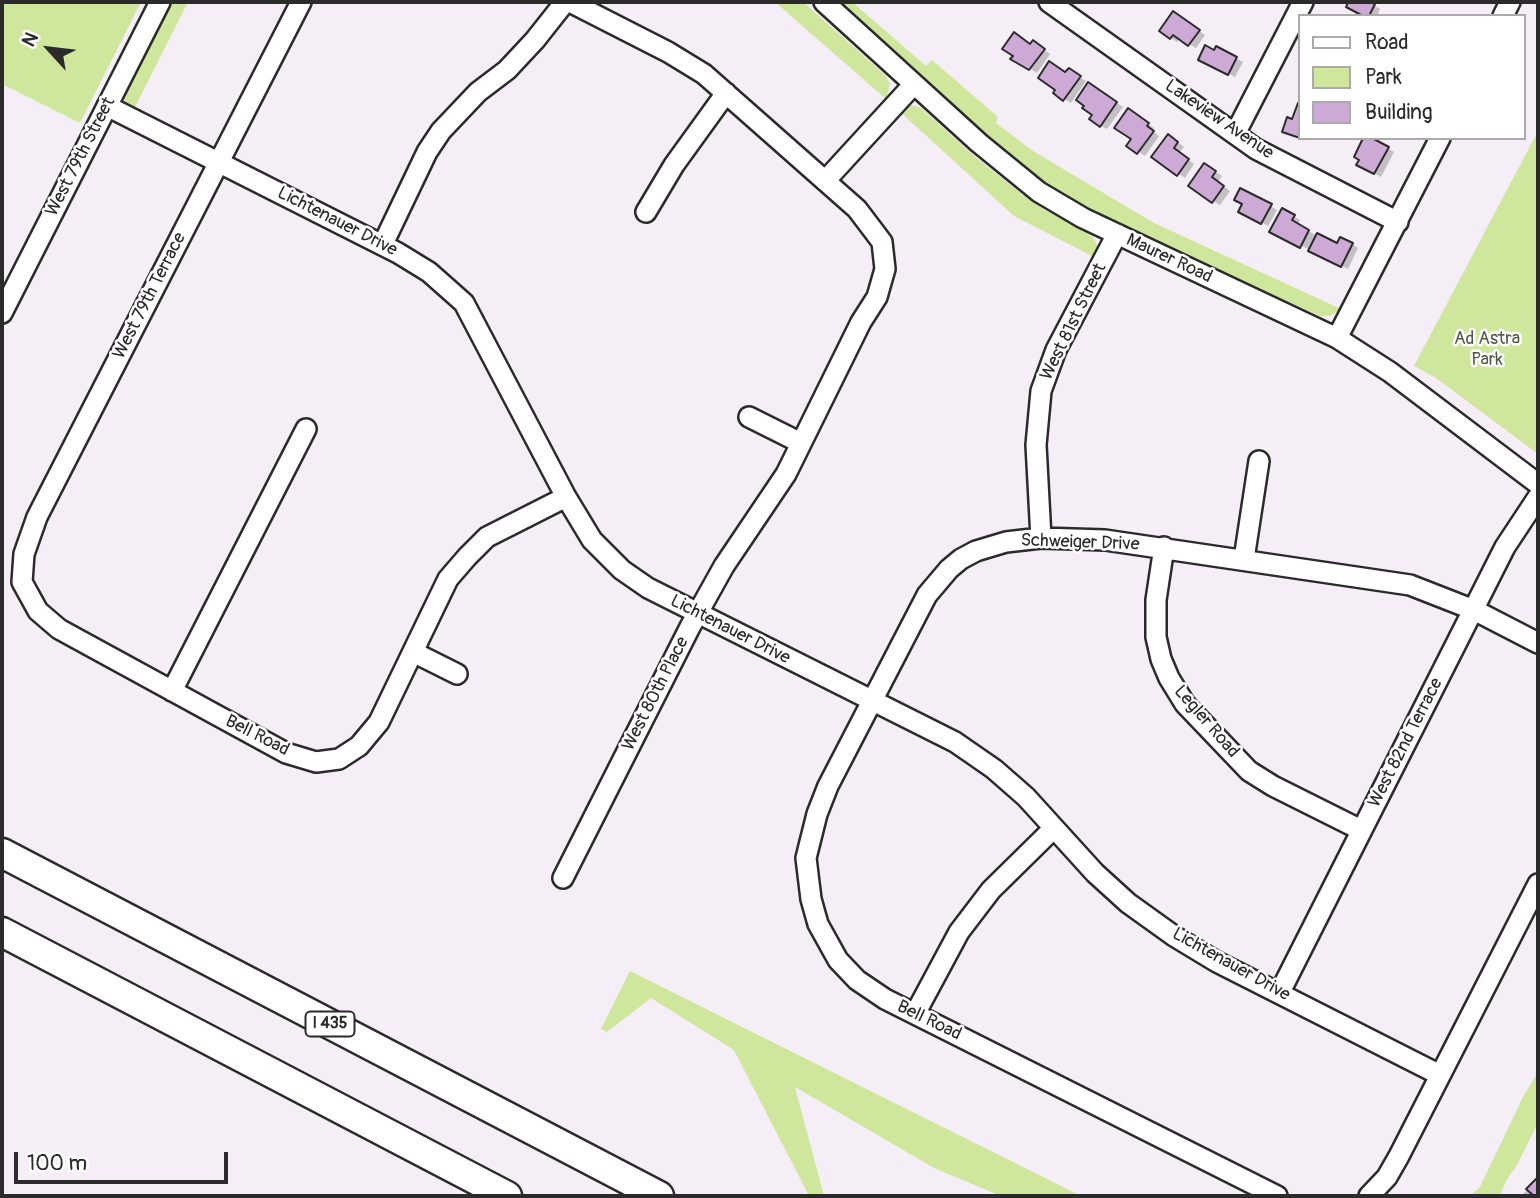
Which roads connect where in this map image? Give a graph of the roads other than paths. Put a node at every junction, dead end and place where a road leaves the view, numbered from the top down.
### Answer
1 (160, 2) edge
2 (301, 2) edge
3 (565, 2) edge
4 (570, 2) edge
5 (824, 2) edge
6 (1049, 2) edge
7 (1303, 2) edge
8 (914, 84) junction
9 (726, 93) junction
10 (107, 106) junction
11 (1235, 134) junction
12 (1439, 140) edge
13 (219, 162) junction
14 (825, 181) junction
15 (646, 212) dead end
16 (1398, 222) junction
17 (1117, 234) junction
18 (383, 244) junction
19 (2, 313) edge
20 (1337, 338) junction
21 (749, 417) dead end
22 (306, 429) dead end
23 (802, 443) junction
24 (1259, 461) dead end
25 (1538, 484) edge
26 (566, 497) junction
27 (1538, 497) edge
28 (1041, 538) junction
29 (1164, 547) junction
30 (1244, 559) junction
31 (30, 596) joint
32 (1474, 611) junction
33 (697, 614) junction
34 (1538, 643) edge
35 (413, 652) junction
36 (457, 674) dead end
37 (172, 691) junction
38 (873, 702) junction
39 (1054, 828) junction
40 (1361, 830) junction
41 (2, 853) edge
42 (563, 878) dead end
43 (1538, 884) edge
44 (2, 932) edge
45 (1280, 992) junction
46 (915, 1014) junction
47 (1440, 1075) junction
48 (507, 1196) edge
49 (659, 1196) edge
50 (1278, 1196) edge
51 (1369, 1196) edge

1 - 10 street, West 79th Street
2 - 13 street, West 79th Terrace
3 - 18 street
4 - 9 street, West 80th Place
5 - 8 street, Maurer Road
6 - 11 street, Lakeview Avenue
7 - 11 street
8 - 14 street
8 - 17 street, Maurer Road
9 - 14 street, West 80th Place
9 - 15 street
10 - 13 street, Lichtenauer Drive
10 - 19 street, West 79th Street
11 - 16 street, Lakeview Avenue
12 - 16 street
13 - 18 street, Lichtenauer Drive
13 - 31 street, West 79th Terrace
14 - 23 street, West 80th Place
16 - 20 street
17 - 20 street, Maurer Road
17 - 28 street, West 81st Street
18 - 26 street, Lichtenauer Drive
20 - 25 street, Maurer Road
21 - 23 street
22 - 37 street
23 - 33 street, West 80th Place
24 - 30 street
26 - 33 street, Lichtenauer Drive
26 - 35 street, Bell Road
27 - 32 street, West 82nd Terrace
28 - 29 street, Schweiger Drive
28 - 38 street, Schweiger Drive
29 - 30 street, Schweiger Drive
29 - 40 street, Legler Road
30 - 32 street, Schweiger Drive
31 - 37 street, Bell Road
32 - 34 street, Schweiger Drive
32 - 40 street, West 82nd Terrace
33 - 38 street, Lichtenauer Drive
33 - 42 street, West 80th Place
35 - 36 street
35 - 37 street, Bell Road
38 - 39 street, Lichtenauer Drive
38 - 46 street, Bell Road
39 - 45 street, Lichtenauer Drive
39 - 46 street
40 - 45 street, West 82nd Terrace
41 - 49 highway, I 435
43 - 47 street
44 - 48 highway
45 - 47 street, Lichtenauer Drive
46 - 50 street, Bell Road
47 - 51 street

